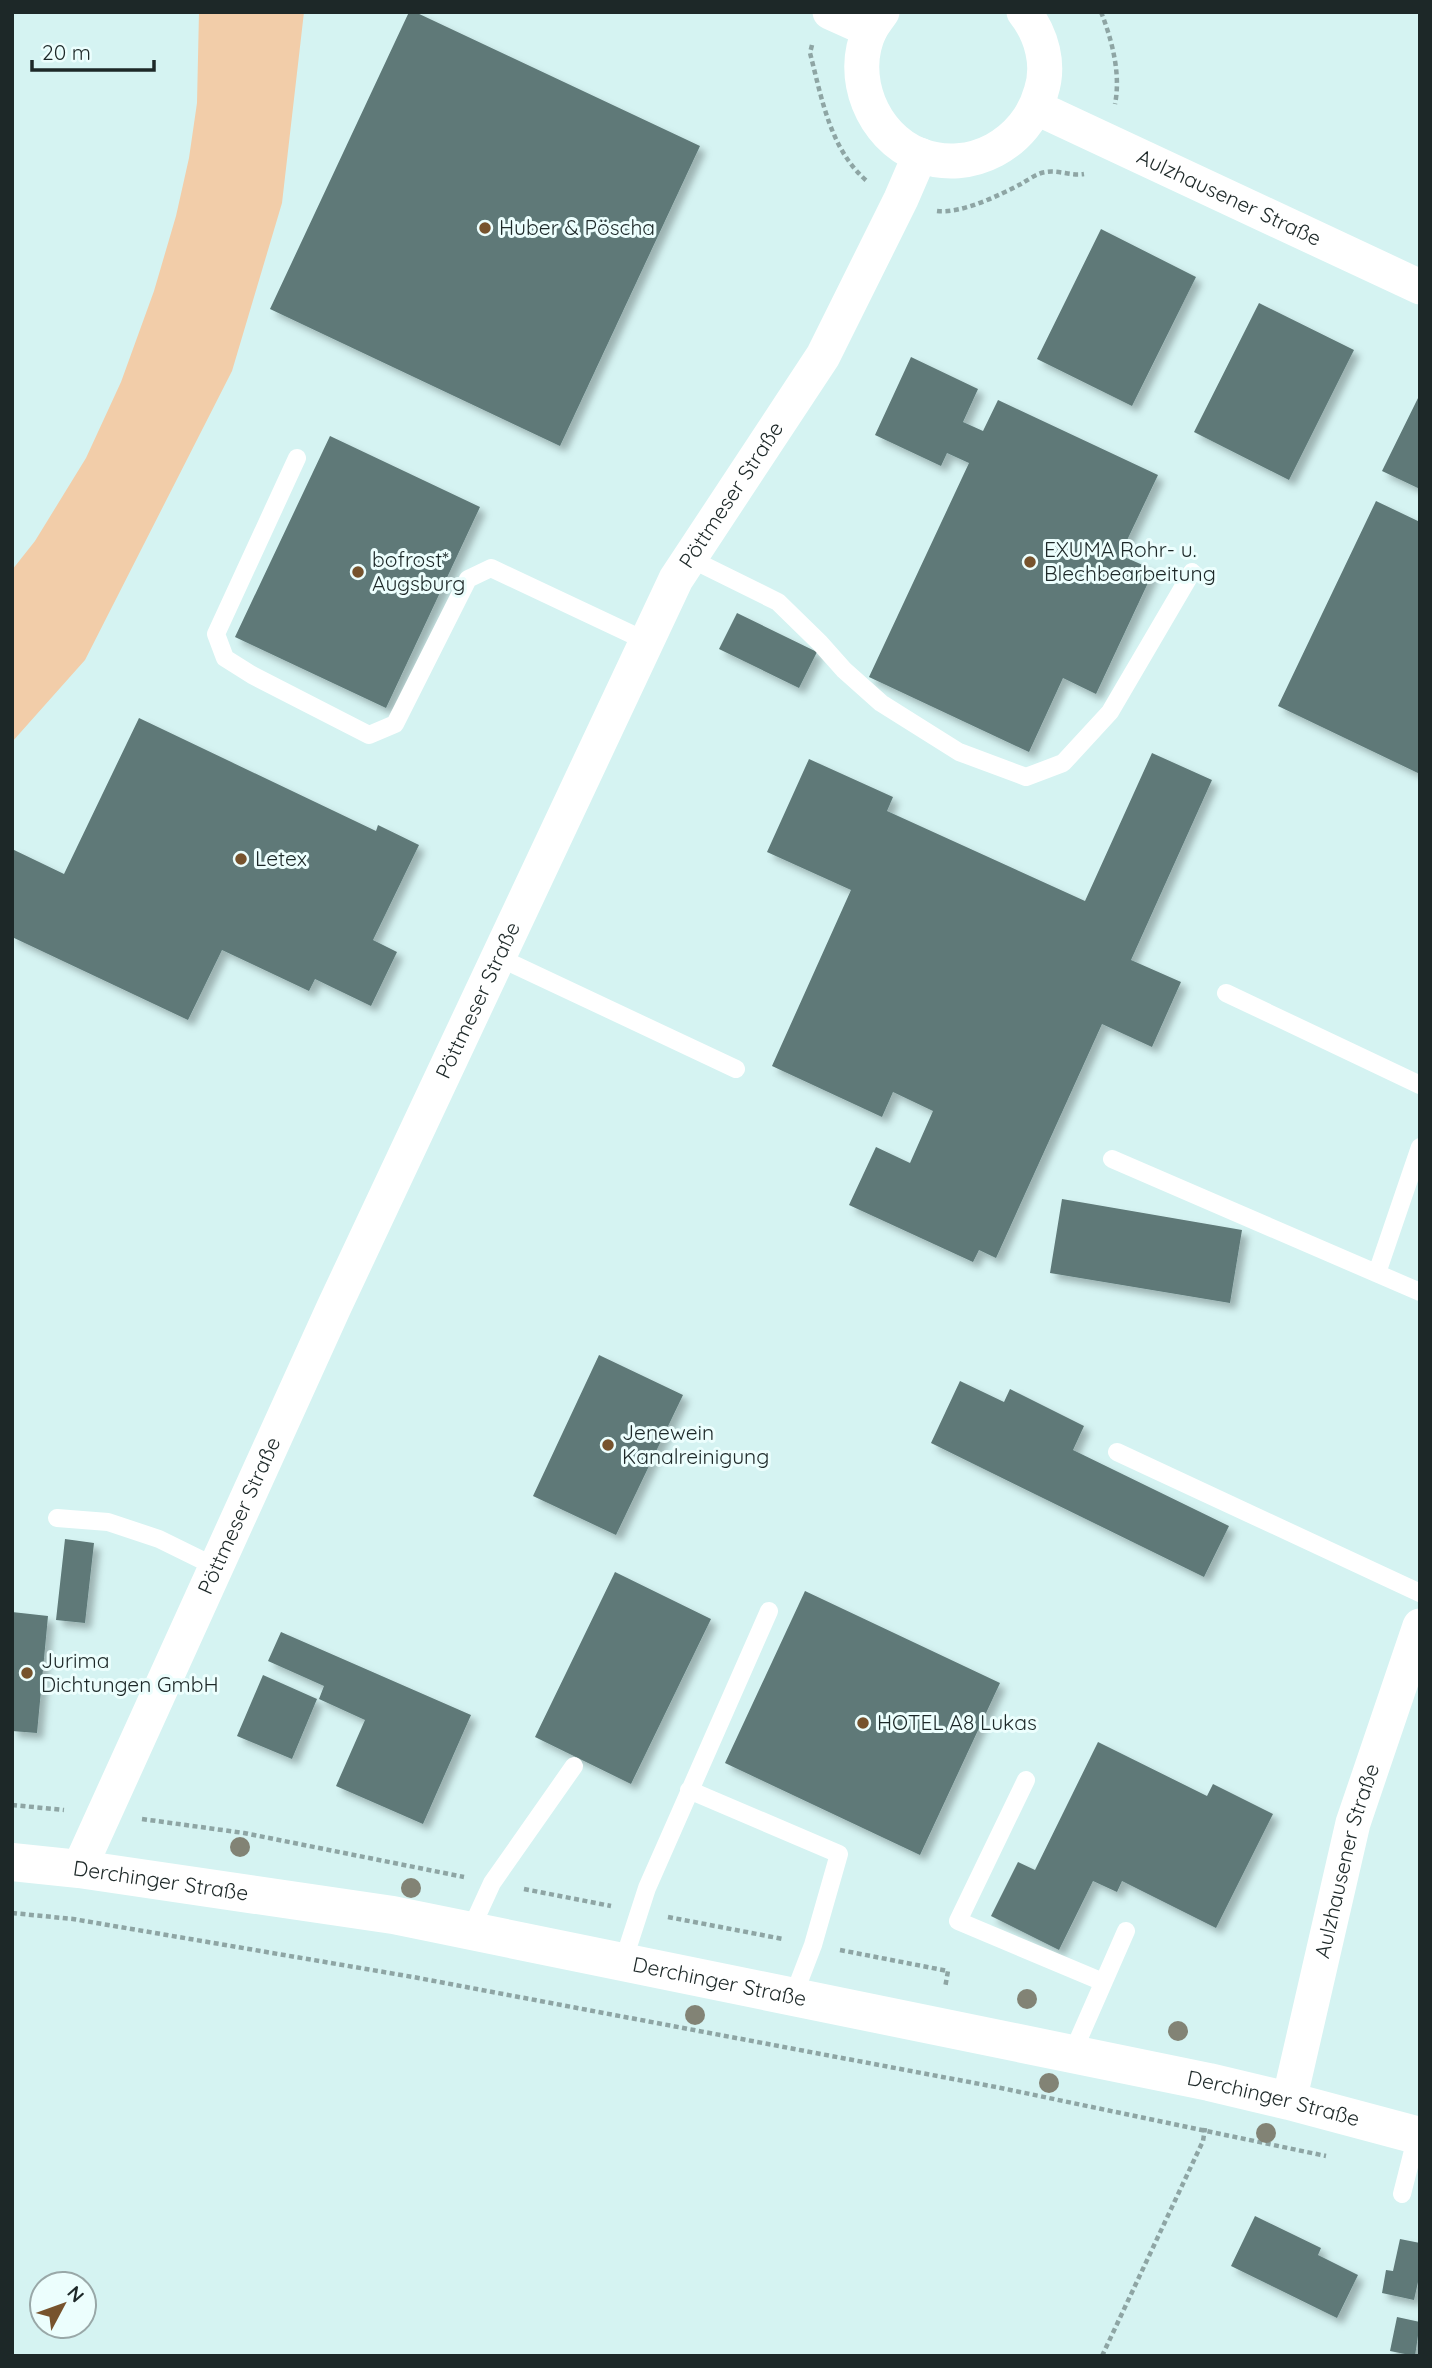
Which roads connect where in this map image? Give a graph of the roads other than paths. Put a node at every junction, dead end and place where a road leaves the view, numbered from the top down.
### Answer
1 (830, 12) edge
2 (1024, 12) edge
3 (876, 21) edge
4 (1037, 108) junction
5 (920, 155) junction
6 (1420, 287) edge
7 (297, 458) dead end
8 (689, 558) junction
9 (1192, 572) dead end
10 (646, 641) junction
11 (498, 957) junction
12 (1226, 993) dead end
13 (736, 1069) dead end
14 (1420, 1085) edge
15 (1420, 1147) edge
16 (1112, 1159) dead end
17 (1377, 1273) junction
18 (1420, 1292) edge
19 (1117, 1452) dead end
20 (57, 1518) dead end
21 (216, 1567) junction
22 (1420, 1593) edge
23 (769, 1611) dead end
24 (1420, 1626) edge
25 (575, 1766) dead end
26 (1026, 1780) dead end
27 (689, 1790) junction
28 (12, 1862) edge
29 (79, 1869) junction
30 (470, 1931) junction
31 (1126, 1931) dead end
32 (623, 1962) junction
33 (1103, 1982) junction
34 (793, 1997) junction
35 (1072, 2054) junction
36 (1289, 2101) junction
37 (1419, 2132) edge
38 (1402, 2194) dead end

1 - 3 street
2 - 4 street
3 - 5 street
4 - 5 street
4 - 6 street, Aulzhausener Straße
5 - 8 street, Pöttmeser Straße
7 - 10 lane
8 - 9 lane
8 - 10 street, Pöttmeser Straße
10 - 11 street, Pöttmeser Straße
11 - 13 lane
11 - 21 street, Pöttmeser Straße
12 - 14 lane
15 - 17 lane
16 - 17 lane
17 - 18 lane
19 - 22 lane
20 - 21 lane
21 - 29 street, Pöttmeser Straße
23 - 27 lane
24 - 36 street, Aulzhausener Straße
25 - 30 lane
26 - 33 lane
27 - 32 lane
27 - 34 lane
28 - 29 main road, Derchinger Straße
29 - 30 main road, Derchinger Straße
30 - 32 main road, Derchinger Straße
31 - 33 lane
32 - 34 main road, Derchinger Straße
33 - 35 lane
34 - 35 main road, Derchinger Straße
35 - 36 main road, Derchinger Straße
36 - 37 main road, Derchinger Straße
37 - 38 lane

